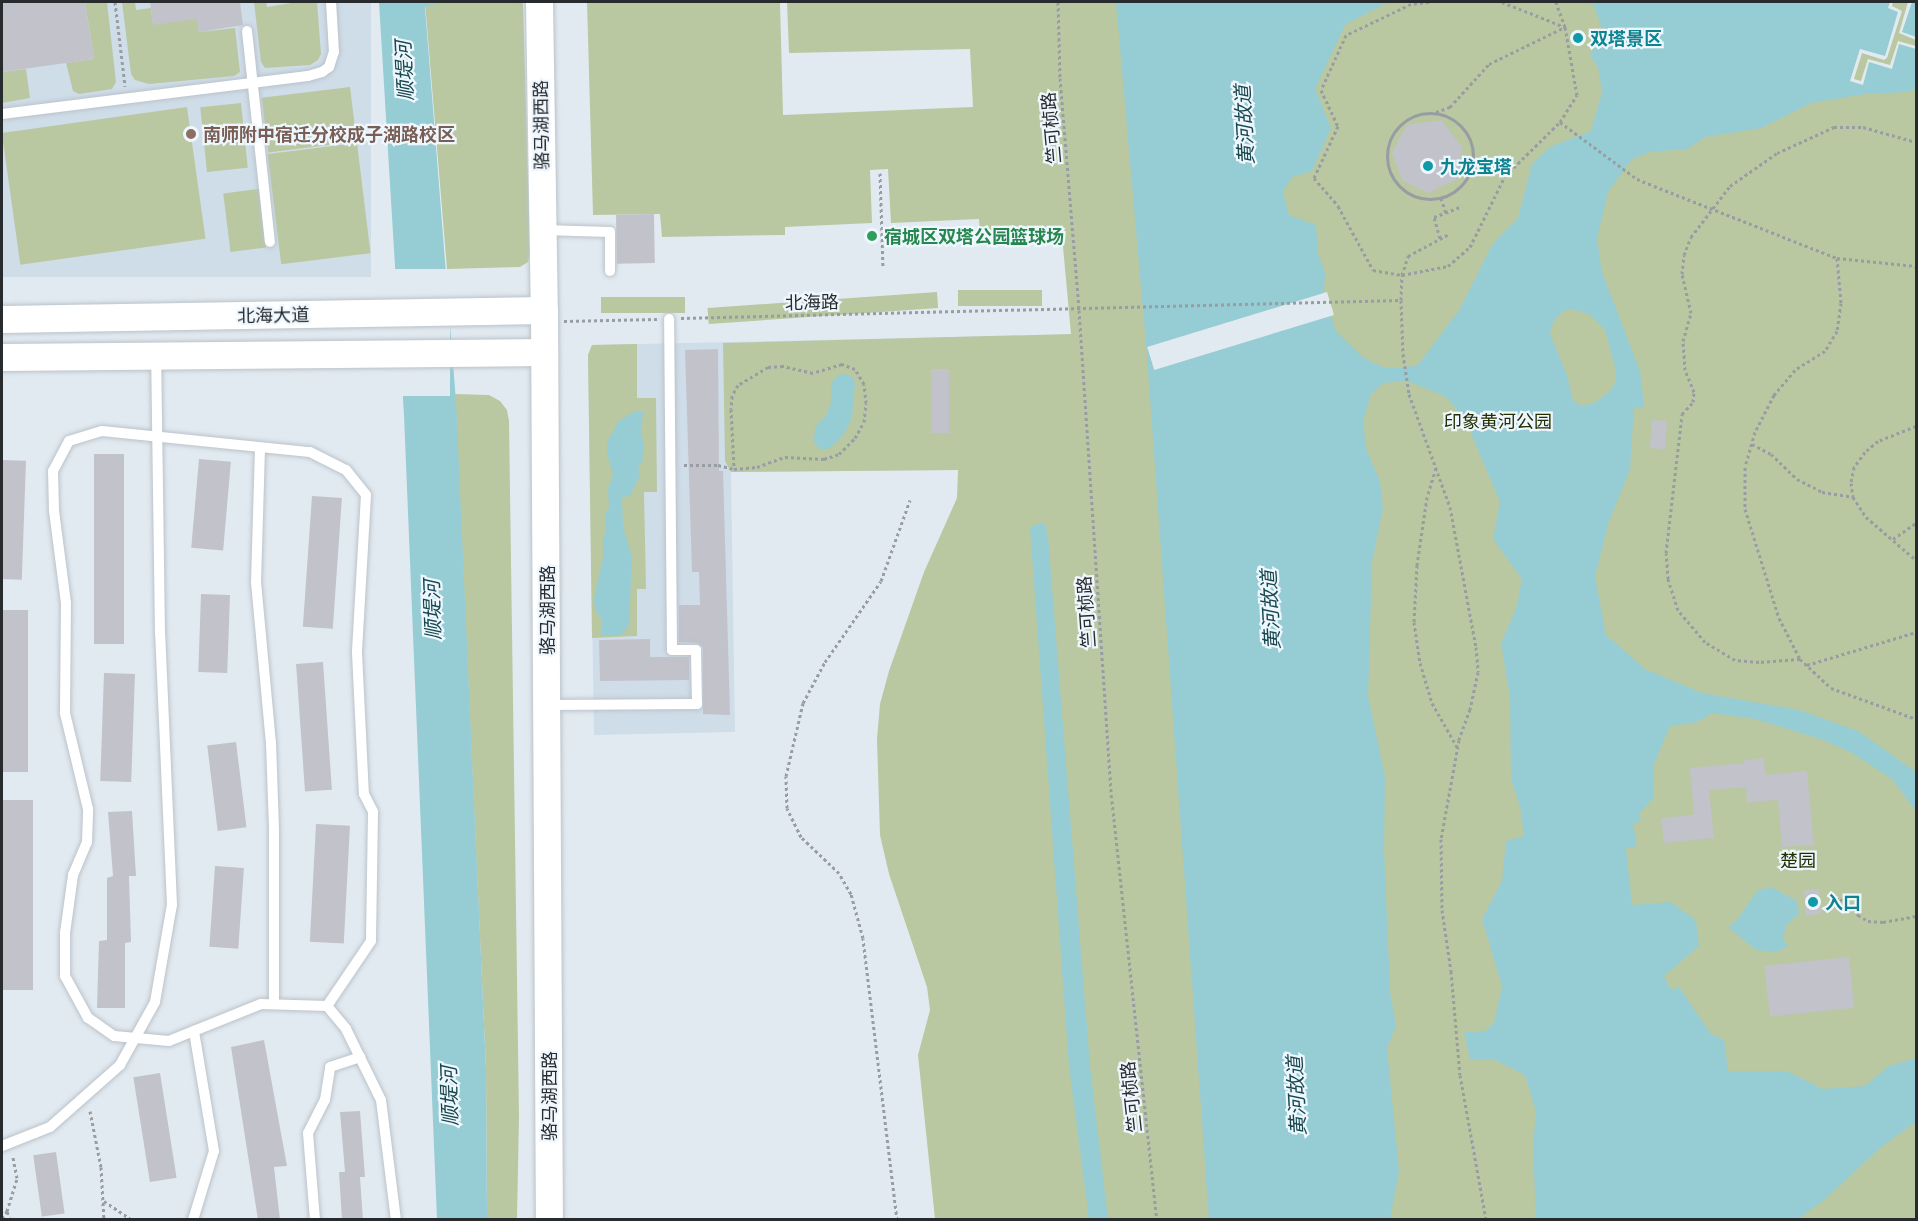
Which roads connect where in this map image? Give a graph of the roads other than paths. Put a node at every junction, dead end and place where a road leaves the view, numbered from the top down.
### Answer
1 (332, 2) edge
2 (539, 2) edge
3 (247, 31) dead end
4 (252, 83) junction
5 (2, 114) edge
6 (543, 230) junction
7 (270, 242) dead end
8 (610, 271) dead end
9 (544, 316) junction
10 (2, 319) edge
11 (669, 319) road end
12 (544, 352) junction
13 (156, 356) junction
14 (2, 357) edge
15 (156, 438) junction
16 (260, 447) junction
17 (548, 705) junction
18 (274, 1004) junction
19 (327, 1006) junction
20 (194, 1031) junction
21 (135, 1038) junction
22 (360, 1057) junction
23 (5, 1144) edge
24 (193, 1220) edge
25 (315, 1220) edge
26 (396, 1220) edge
27 (549, 1220) edge

1 - 4 lane
2 - 6 street, 骆马湖西路
3 - 4 lane
4 - 5 lane
4 - 7 lane
6 - 8 lane
6 - 9 street, 骆马湖西路
9 - 10 street, 北海大道
9 - 12 street, 骆马湖西路
11 - 17 lane
12 - 13 street
12 - 17 street, 骆马湖西路
13 - 14 street
13 - 15 lane
15 - 16 lane
15 - 21 lane
15 - 21 lane
16 - 18 lane
16 - 19 lane
17 - 27 street, 骆马湖西路
18 - 19 lane
18 - 20 lane
19 - 22 lane
20 - 21 lane
20 - 24 lane
21 - 23 lane
22 - 25 lane
22 - 26 lane

